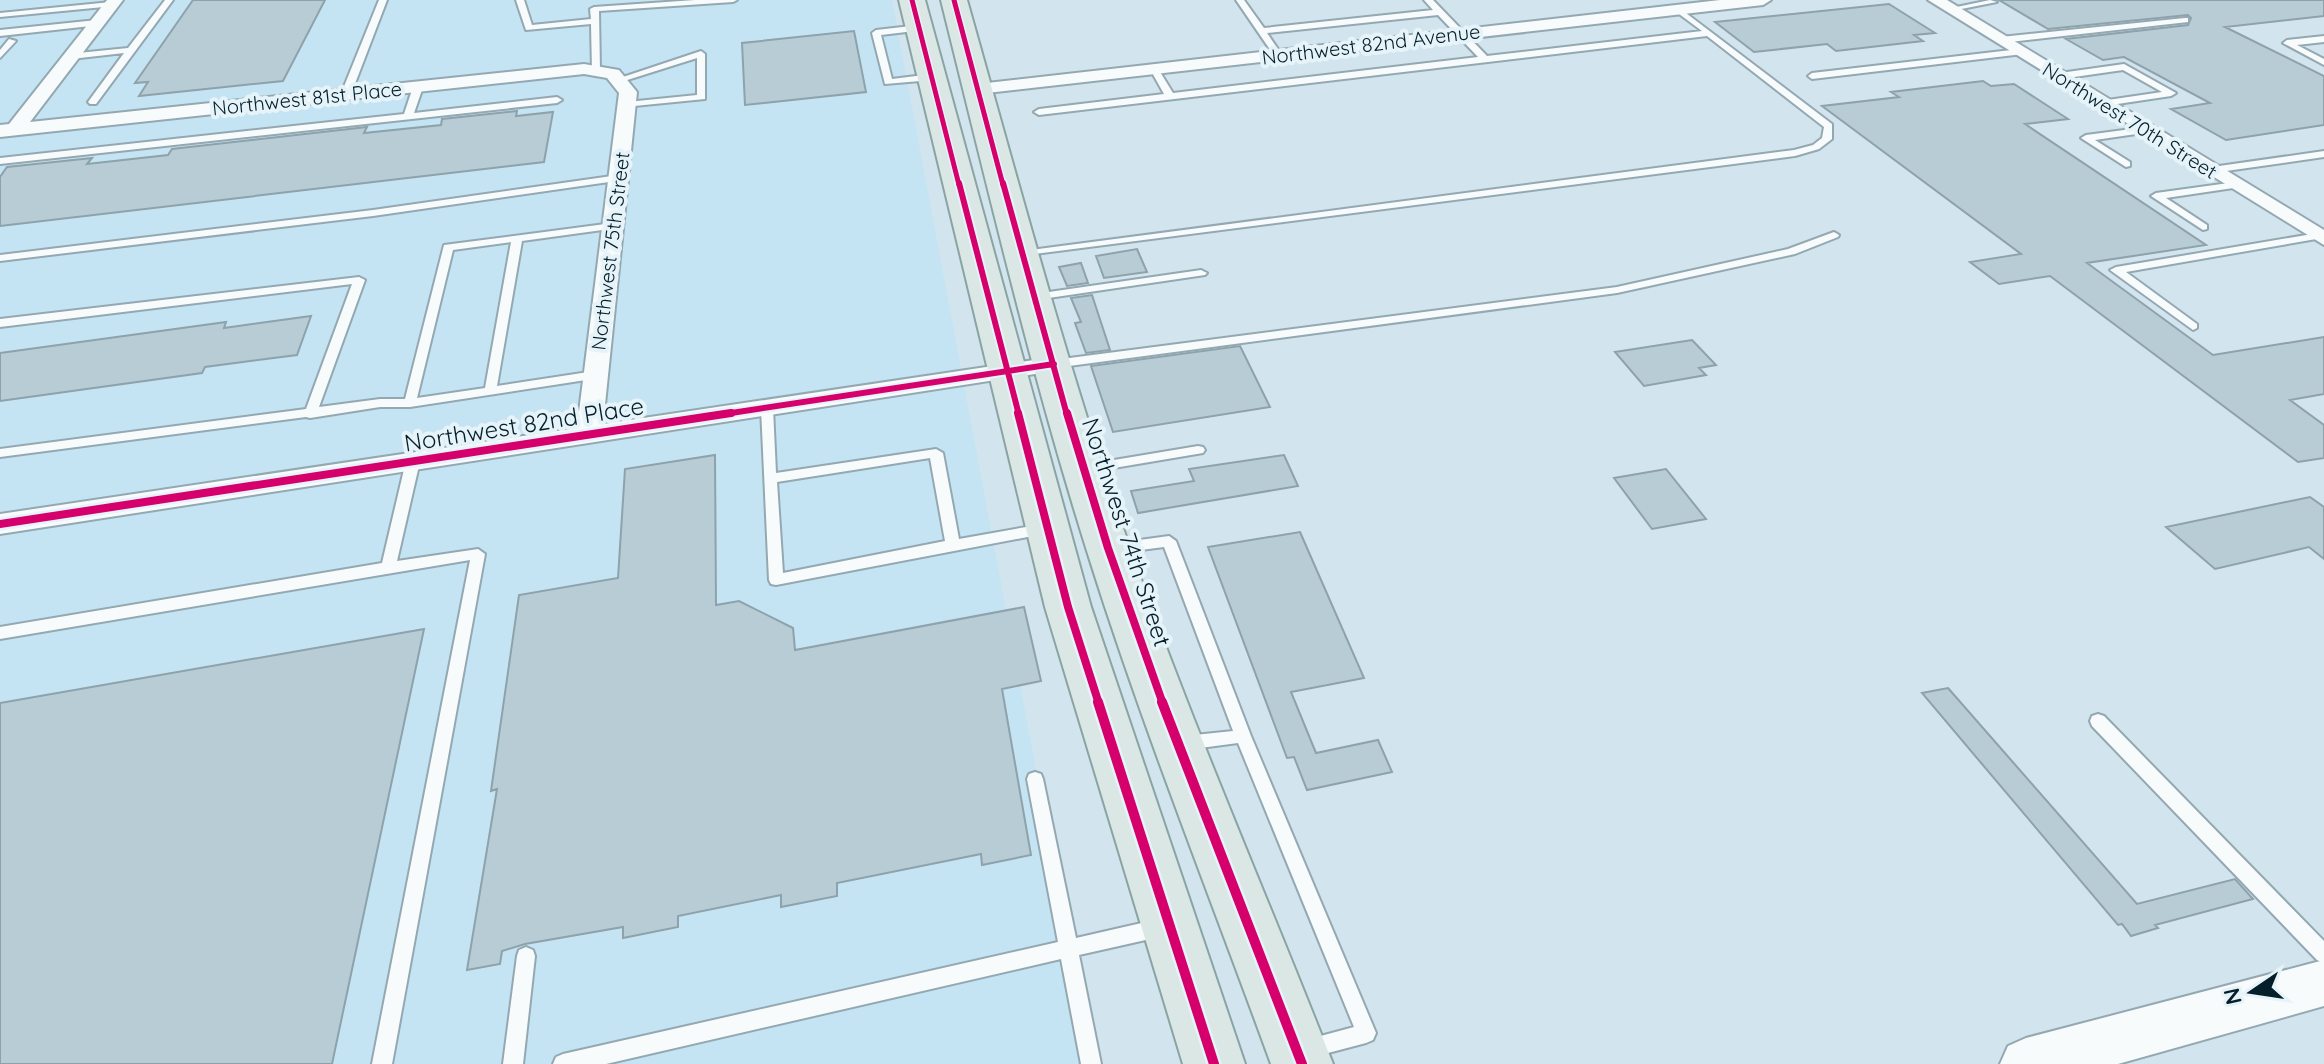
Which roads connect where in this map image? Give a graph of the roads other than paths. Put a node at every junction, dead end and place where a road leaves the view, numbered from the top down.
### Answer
1 (169, 0) edge
2 (383, 0) edge
3 (520, 0) edge
4 (733, 0) edge
5 (954, 0) edge
6 (1240, 0) edge
7 (1428, 0) edge
8 (1761, 0) edge
9 (113, 2) edge
10 (1993, 2) dead end
11 (1944, 4) edge
12 (595, 5) edge
13 (1686, 5) edge
14 (1439, 12) junction
15 (916, 14) edge
16 (0, 15) edge
17 (2185, 20) dead end
18 (595, 21) junction
19 (97, 23) junction
20 (1260, 31) junction
21 (0, 33) edge
22 (1709, 33) junction
23 (1461, 34) junction
24 (2324, 39) edge
25 (2001, 40) junction
26 (12, 41) dead end
27 (131, 50) junction
28 (2020, 52) junction
29 (0, 55) edge
30 (1278, 55) junction
31 (71, 56) junction
32 (1485, 59) junction
33 (2324, 62) edge
34 (1154, 69) junction
35 (609, 75) junction
36 (1812, 76) dead end
37 (2060, 76) junction
38 (418, 87) junction
39 (978, 89) junction
40 (346, 94) junction
41 (1170, 96) junction
42 (557, 100) dead end
43 (93, 102) dead end
44 (2104, 103) junction
45 (627, 105) junction
46 (1039, 112) dead end
47 (408, 117) junction
48 (8, 130) edge
49 (2147, 130) junction
50 (2324, 154) edge
51 (0, 161) edge
52 (2126, 164) dead end
53 (2212, 170) junction
54 (619, 178) junction
55 (2236, 185) junction
56 (613, 226) junction
57 (2203, 227) dead end
58 (1834, 235) dead end
59 (517, 238) junction
60 (2321, 238) edge
61 (1023, 254) junction
62 (0, 258) edge
63 (1201, 273) dead end
64 (1035, 297) junction
65 (0, 323) edge
66 (2193, 326) dead end
67 (1054, 364) junction
68 (1007, 370) junction
69 (595, 375) junction
70 (490, 392) junction
71 (410, 403) junction
72 (767, 408) junction
73 (310, 414) junction
74 (589, 434) junction
75 (1198, 450) dead end
76 (0, 453) edge
77 (413, 461) junction
78 (1084, 469) junction
79 (770, 479) junction
80 (0, 524) edge
81 (1046, 528) junction
82 (953, 545) junction
83 (1109, 550) junction
84 (388, 567) junction
85 (0, 633) edge
86 (2098, 721) dead end
87 (1243, 736) junction
88 (1179, 744) junction
89 (1035, 779) dead end
90 (1172, 924) junction
91 (1069, 950) junction
92 (2324, 954) edge
93 (526, 956) dead end
94 (2324, 983) edge
95 (1300, 1057) edge
96 (382, 1064) edge
97 (513, 1064) edge
98 (563, 1064) edge
99 (1091, 1064) edge
100 (1214, 1064) edge
101 (2026, 1064) edge

1 - 27 lane
2 - 40 lane
3 - 18 lane
4 - 12 lane
5 - 39 main road, Northwest 74th Street
6 - 20 lane
7 - 14 lane
8 - 13 street, Northwest 82nd Avenue
9 - 16 lane
9 - 19 street
10 - 11 lane
11 - 25 street, Northwest 70th Street
12 - 18 lane
13 - 22 lane
13 - 23 street, Northwest 82nd Avenue
14 - 20 lane
14 - 23 lane
15 - 68 main road
17 - 25 lane
18 - 35 lane
19 - 21 lane
19 - 31 street
20 - 30 lane
22 - 32 lane
22 - 61 lane
23 - 30 street, Northwest 82nd Avenue
23 - 32 lane
24 - 33 lane
25 - 28 street, Northwest 70th Street
26 - 29 lane
27 - 31 lane
27 - 43 lane
28 - 36 lane
28 - 37 street, Northwest 70th Street
30 - 34 street, Northwest 82nd Avenue
31 - 48 street
32 - 41 lane
34 - 39 street, Northwest 82nd Avenue
34 - 41 lane
35 - 38 street, Northwest 81st Place
35 - 45 street, Northwest 75th Street
35 - 45 lane
37 - 44 street, Northwest 70th Street
37 - 44 lane
38 - 40 street, Northwest 81st Place
38 - 47 lane
39 - 61 main road, Northwest 74th Street
40 - 48 street, Northwest 81st Place
41 - 46 lane
42 - 47 lane
44 - 49 street, Northwest 70th Street
45 - 54 street, Northwest 75th Street
47 - 51 lane
49 - 52 lane
49 - 53 street, Northwest 70th Street
50 - 53 lane
53 - 55 street, Northwest 70th Street
54 - 56 street, Northwest 75th Street
54 - 62 lane
55 - 57 lane
55 - 60 street, Northwest 70th Street
56 - 59 lane
56 - 69 street, Northwest 75th Street
58 - 67 lane
59 - 70 lane
59 - 71 lane
60 - 66 lane
61 - 64 main road, Northwest 74th Street
63 - 64 lane
64 - 67 main road, Northwest 74th Street
65 - 73 lane
67 - 68 street, Northwest 82nd Place
67 - 78 main road, Northwest 74th Street
68 - 72 street, Northwest 82nd Place
68 - 81 main road
69 - 70 lane
69 - 74 street, Northwest 75th Street
70 - 71 lane
71 - 73 lane
72 - 74 street, Northwest 82nd Place
72 - 79 lane
73 - 76 lane
74 - 77 street, Northwest 82nd Place
75 - 78 lane
77 - 80 street, Northwest 82nd Place
77 - 84 lane
78 - 83 main road, Northwest 74th Street
79 - 82 lane
79 - 82 lane
81 - 82 lane
81 - 90 main road
83 - 87 lane
83 - 88 main road, Northwest 74th Street
84 - 85 lane
84 - 96 lane
86 - 92 lane
87 - 88 lane
87 - 95 lane
88 - 95 main road, Northwest 74th Street
89 - 91 lane
90 - 91 lane
90 - 100 main road
91 - 98 lane
91 - 99 lane
93 - 97 lane
94 - 101 street

